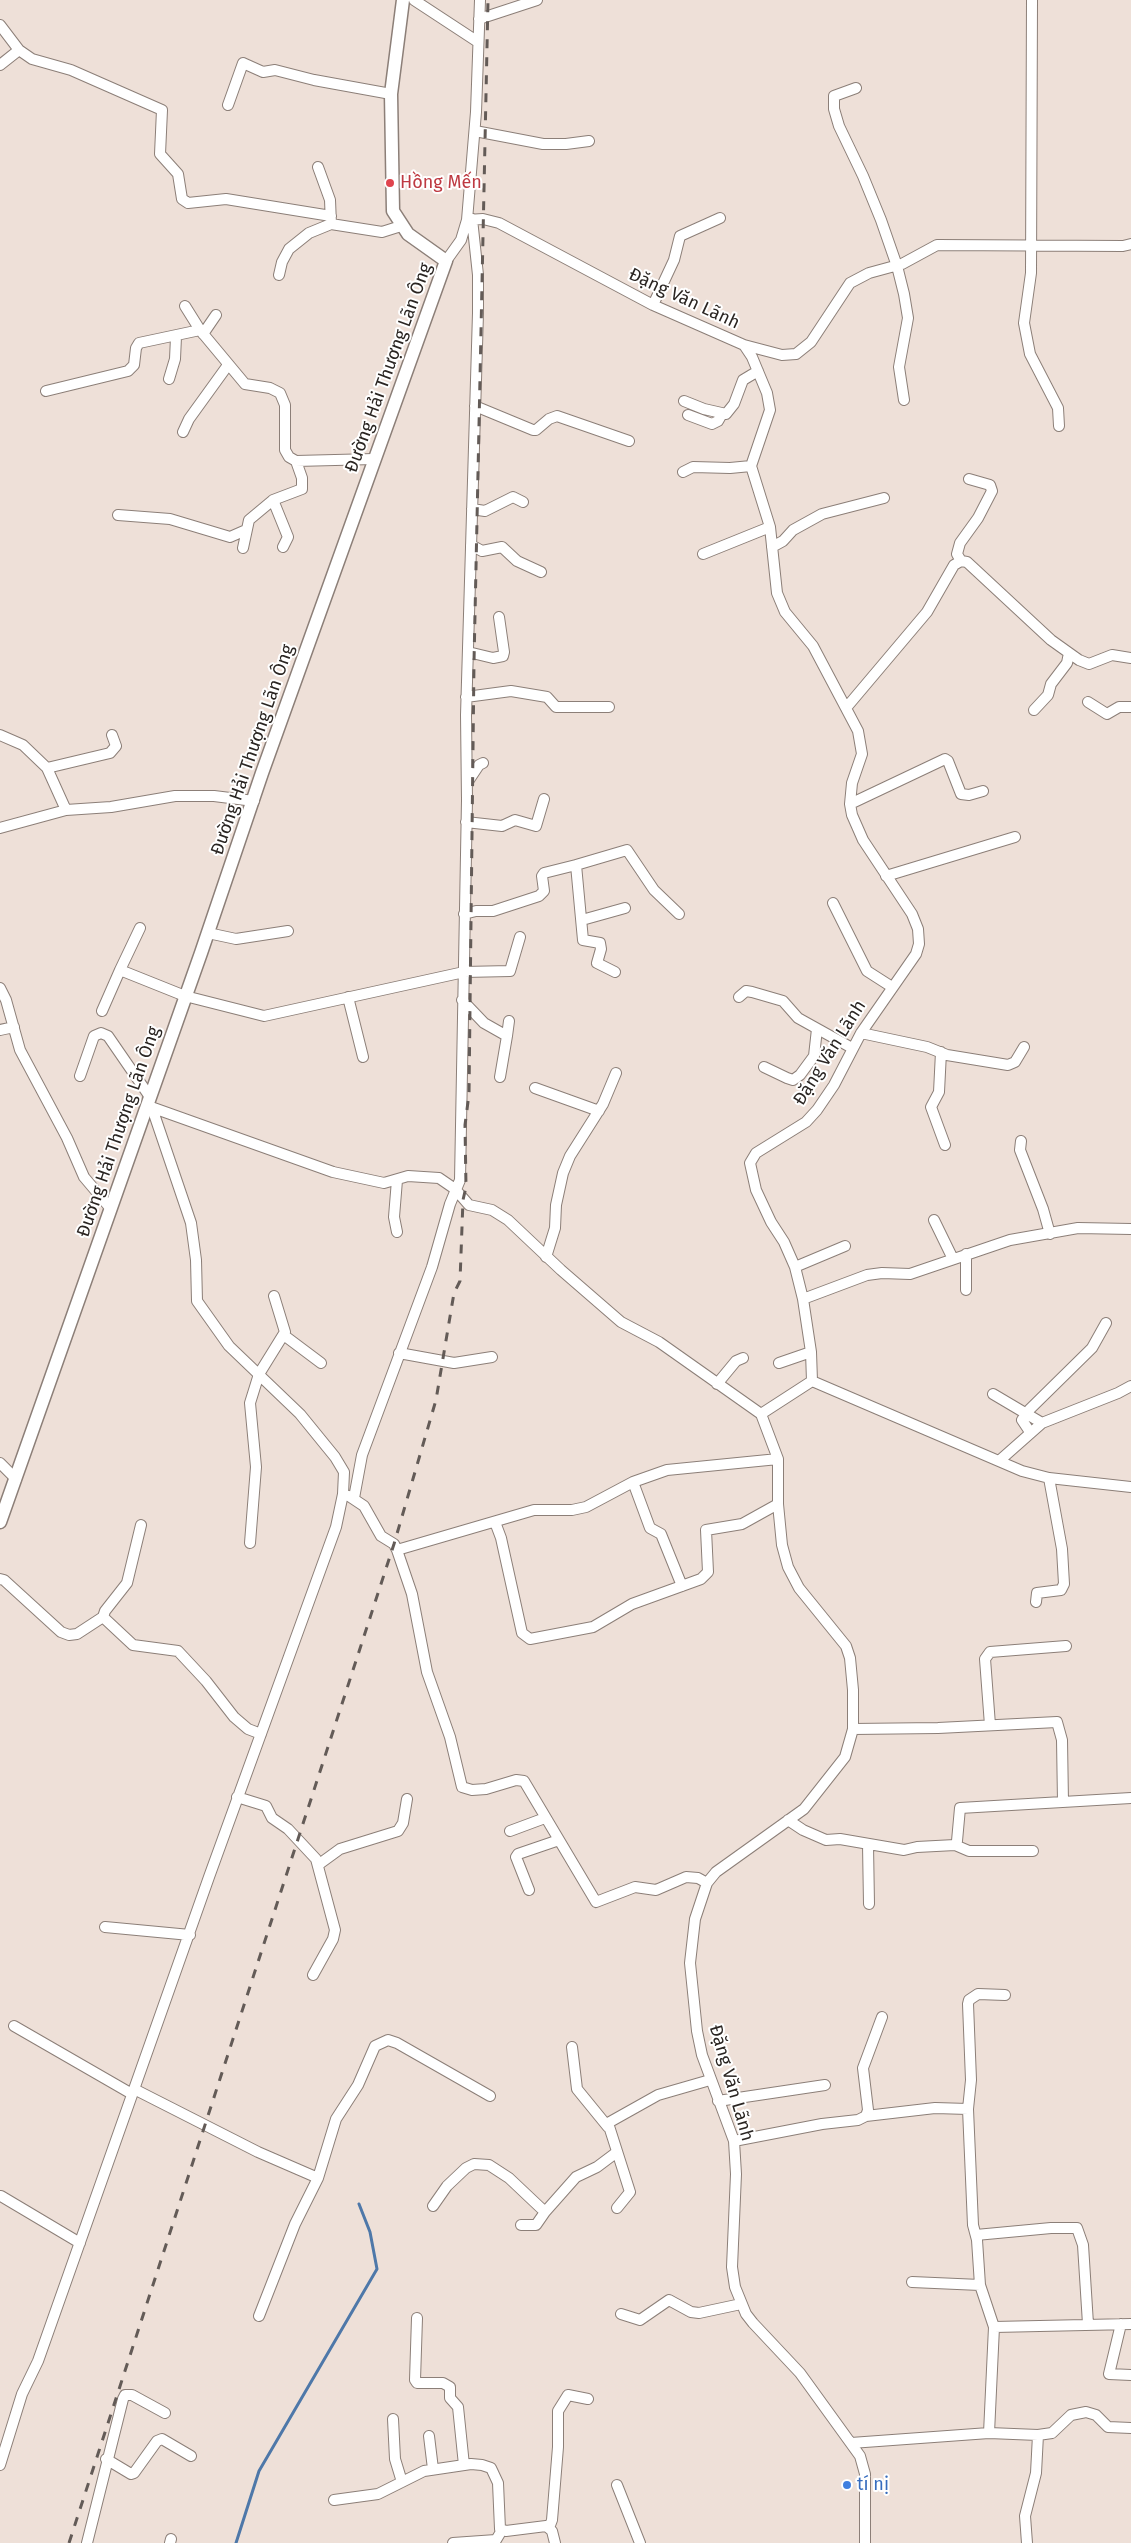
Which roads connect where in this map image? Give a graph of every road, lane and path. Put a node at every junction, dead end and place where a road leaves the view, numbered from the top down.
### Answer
1 (403, 0) edge
2 (414, 0) edge
3 (480, 0) edge
4 (537, 0) edge
5 (1032, 0) edge
6 (479, 19) junction
7 (0, 25) edge
8 (478, 42) junction
9 (19, 50) junction
10 (0, 65) edge
11 (856, 88) dead end
12 (391, 94) junction
13 (228, 105) dead end
14 (475, 131) junction
15 (590, 141) dead end
16 (318, 167) dead end
17 (720, 218) dead end
18 (469, 219) junction
19 (331, 220) junction
20 (401, 226) junction
21 (1131, 244) edge
22 (1030, 245) junction
23 (446, 261) junction
24 (897, 266) junction
25 (279, 275) dead end
26 (653, 305) junction
27 (185, 306) dead end
28 (216, 315) dead end
29 (201, 332) junction
30 (176, 337) junction
31 (744, 345) junction
32 (228, 365) junction
33 (758, 371) junction
34 (169, 379) dead end
35 (46, 391) dead end
36 (904, 400) dead end
37 (684, 401) dead end
38 (475, 406) junction
39 (722, 414) junction
40 (688, 415) dead end
41 (1059, 426) dead end
42 (183, 432) dead end
43 (629, 441) dead end
44 (374, 459) junction
45 (296, 461) junction
46 (751, 466) junction
47 (683, 472) dead end
48 (969, 479) dead end
49 (884, 498) dead end
50 (273, 500) junction
51 (524, 502) dead end
52 (472, 509) junction
53 (118, 514) dead end
54 (770, 527) junction
55 (246, 530) junction
56 (471, 545) junction
57 (283, 547) dead end
58 (772, 547) junction
59 (244, 548) dead end
60 (703, 554) dead end
61 (960, 562) junction
62 (541, 572) dead end
63 (499, 617) dead end
64 (468, 652) junction
65 (1069, 653) junction
66 (1131, 658) edge
67 (466, 697) junction
68 (1088, 702) dead end
69 (609, 707) dead end
70 (1131, 707) edge
71 (846, 708) junction
72 (1034, 710) dead end
73 (0, 735) edge
74 (112, 735) dead end
75 (484, 763) dead end
76 (47, 768) junction
77 (467, 783) junction
78 (983, 791) dead end
79 (544, 799) dead end
80 (254, 801) junction
81 (850, 804) junction
82 (66, 810) junction
83 (466, 822) junction
84 (0, 828) edge
85 (1015, 837) dead end
86 (576, 865) junction
87 (886, 876) junction
88 (833, 903) dead end
89 (625, 908) dead end
90 (464, 914) junction
91 (679, 914) dead end
92 (582, 920) junction
93 (140, 928) dead end
94 (288, 931) dead end
95 (208, 933) junction
96 (520, 937) dead end
97 (120, 970) junction
98 (464, 972) junction
99 (615, 972) dead end
100 (0, 988) edge
101 (892, 988) junction
102 (185, 996) junction
103 (348, 997) junction
104 (739, 997) dead end
105 (462, 1000) junction
106 (102, 1011) dead end
107 (509, 1021) dead end
108 (14, 1027) junction
109 (818, 1029) junction
110 (0, 1030) edge
111 (860, 1033) junction
112 (507, 1036) junction
113 (1024, 1047) dead end
114 (852, 1048) junction
115 (941, 1052) junction
116 (363, 1057) dead end
117 (764, 1067) dead end
118 (616, 1073) dead end
119 (80, 1076) dead end
120 (500, 1077) dead end
121 (535, 1088) dead end
122 (150, 1104) junction
123 (599, 1111) junction
124 (1021, 1141) dead end
125 (945, 1145) dead end
126 (397, 1180) junction
127 (455, 1189) junction
128 (111, 1209) junction
129 (934, 1220) dead end
130 (1131, 1229) edge
131 (397, 1232) dead end
132 (1050, 1234) junction
133 (846, 1246) dead end
134 (966, 1254) junction
135 (546, 1257) junction
136 (953, 1259) junction
137 (795, 1267) junction
138 (966, 1290) dead end
139 (274, 1296) dead end
140 (803, 1299) junction
141 (1106, 1323) dead end
142 (285, 1336) junction
143 (811, 1352) junction
144 (400, 1353) junction
145 (492, 1357) dead end
146 (744, 1358) dead end
147 (321, 1363) dead end
148 (779, 1363) dead end
149 (259, 1374) junction
150 (812, 1382) junction
151 (717, 1384) junction
152 (1131, 1386) edge
153 (993, 1394) dead end
154 (761, 1414) junction
155 (1025, 1415) junction
156 (1042, 1423) junction
157 (1030, 1432) junction
158 (778, 1459) junction
159 (999, 1461) junction
160 (0, 1463) edge
161 (1049, 1478) junction
162 (16, 1479) junction
163 (633, 1482) junction
164 (1131, 1487) edge
165 (348, 1496) junction
166 (778, 1504) junction
167 (0, 1522) edge
168 (495, 1522) junction
169 (141, 1524) dead end
170 (250, 1543) dead end
171 (397, 1550) junction
172 (0, 1579) edge
173 (682, 1586) junction
174 (1036, 1602) dead end
175 (103, 1617) junction
176 (1066, 1646) dead end
177 (990, 1725) junction
178 (853, 1729) junction
179 (261, 1734) junction
180 (237, 1797) junction
181 (1131, 1798) edge
182 (407, 1799) dead end
183 (1063, 1802) junction
184 (545, 1818) junction
185 (788, 1820) junction
186 (510, 1831) dead end
187 (559, 1840) junction
188 (955, 1845) junction
189 (868, 1846) junction
190 (1032, 1851) dead end
191 (318, 1864) junction
192 (707, 1883) junction
193 (529, 1890) dead end
194 (869, 1904) dead end
195 (105, 1927) dead end
196 (190, 1935) junction
197 (313, 1976) dead end
198 (1005, 1994) dead end
199 (882, 2017) dead end
200 (14, 2026) dead end
201 (572, 2046) dead end
202 (710, 2080) junction
203 (825, 2085) dead end
204 (133, 2092) junction
205 (490, 2096) dead end
206 (718, 2101) junction
207 (968, 2109) junction
208 (866, 2116) junction
209 (608, 2127) junction
210 (734, 2141) junction
211 (617, 2152) junction
212 (318, 2178) junction
213 (1, 2196) edge
214 (432, 2206) dead end
215 (617, 2208) dead end
216 (545, 2212) junction
217 (521, 2225) dead end
218 (976, 2236) junction
219 (80, 2243) junction
220 (912, 2282) dead end
221 (980, 2285) junction
222 (741, 2304) junction
223 (621, 2314) dead end
224 (258, 2316) dead end
225 (417, 2318) dead end
226 (1088, 2324) junction
227 (1126, 2324) edge
228 (994, 2327) junction
229 (1131, 2375) edge
230 (588, 2399) dead end
231 (165, 2413) dead end
232 (393, 2419) dead end
233 (1131, 2428) edge
234 (989, 2433) junction
235 (1038, 2435) junction
236 (429, 2436) dead end
237 (851, 2443) junction
238 (191, 2456) dead end
239 (106, 2459) junction
240 (0, 2465) edge
241 (464, 2465) junction
242 (433, 2469) junction
243 (402, 2482) junction
244 (617, 2485) dead end
245 (334, 2500) dead end
246 (550, 2528) junction
247 (502, 2530) junction
248 (87, 2543) edge
249 (453, 2543) edge
250 (555, 2543) edge
251 (640, 2543) edge
252 (865, 2543) edge
253 (1027, 2543) edge

1 - 12 street, Đường Hải Thượng Lãn Ông
2 - 8 street
3 - 6 street
4 - 6 street
5 - 22 street
6 - 8 street
7 - 9 street
8 - 14 street
9 - 10 street
9 - 19 street
11 - 24 street
12 - 13 street
12 - 20 street, Đường Hải Thượng Lãn Ông
14 - 15 street
14 - 18 street
16 - 19 street
17 - 26 street
18 - 23 street
18 - 26 street, Đặng Văn Lãnh
18 - 38 street
19 - 20 street
19 - 25 street
20 - 23 street, Đường Hải Thượng Lãn Ông
21 - 22 street
22 - 24 street
22 - 41 street
23 - 44 street, Đường Hải Thượng Lãn Ông
24 - 31 street
24 - 36 street
26 - 31 street, Đặng Văn Lãnh
27 - 29 street
28 - 29 street
29 - 30 street
29 - 32 street
30 - 34 street
30 - 35 street
31 - 33 street, Đặng Văn Lãnh
32 - 42 street
32 - 45 street
33 - 39 street
33 - 46 street, Đặng Văn Lãnh
37 - 39 street
38 - 43 street
38 - 52 street
39 - 40 street
44 - 45 street
44 - 80 street, Đường Hải Thượng Lãn Ông
45 - 50 street
46 - 47 street
46 - 54 street, Đặng Văn Lãnh
48 - 61 street
49 - 58 street
50 - 55 street
50 - 57 street
51 - 52 street
52 - 56 street
53 - 55 street
54 - 58 street, Đặng Văn Lãnh
54 - 60 street
55 - 59 street
56 - 62 street
56 - 64 street
58 - 71 street, Đặng Văn Lãnh
61 - 65 street
61 - 71 street
63 - 64 street
64 - 67 street
65 - 66 street
65 - 72 street
67 - 69 street
67 - 77 street
68 - 70 street
71 - 81 street, Đặng Văn Lãnh
73 - 76 street
74 - 76 street
75 - 77 street
76 - 82 street
77 - 83 street
78 - 81 street
79 - 83 street
80 - 82 street
80 - 95 street, Đường Hải Thượng Lãn Ông
81 - 87 street, Đặng Văn Lãnh
82 - 84 street
83 - 90 street
85 - 87 street
86 - 90 street
86 - 91 street
86 - 92 street
87 - 101 street, Đặng Văn Lãnh
88 - 101 street
89 - 92 street
90 - 98 street
92 - 99 street
93 - 97 street
94 - 95 street
95 - 102 street, Đường Hải Thượng Lãn Ông
96 - 98 street
97 - 102 street
97 - 106 street
98 - 103 street
98 - 105 street
100 - 108 street
101 - 111 street, Đặng Văn Lãnh
102 - 103 street
102 - 122 street, Đường Hải Thượng Lãn Ông
103 - 116 street
104 - 109 street
105 - 112 street
105 - 127 street
107 - 112 street
108 - 110 street
108 - 128 street
109 - 114 street
109 - 117 street
111 - 114 street, Đặng Văn Lãnh
111 - 115 street
112 - 120 street
113 - 115 street
114 - 137 street, Đặng Văn Lãnh
115 - 125 street
118 - 123 street
119 - 122 street
121 - 123 street
122 - 126 street
122 - 128 street, Đường Hải Thượng Lãn Ông
122 - 149 street
123 - 135 street
124 - 132 street
126 - 127 street
126 - 131 street
127 - 135 street
127 - 144 street
128 - 162 street, Đường Hải Thượng Lãn Ông
129 - 136 street
130 - 132 street
132 - 134 street
133 - 137 street
134 - 136 street
134 - 138 street
135 - 151 street
136 - 140 street
137 - 140 street, Đặng Văn Lãnh
139 - 142 street
140 - 143 street, Đặng Văn Lãnh
141 - 155 street
142 - 147 street
142 - 149 street
143 - 148 street
143 - 150 street, Đặng Văn Lãnh
144 - 145 street
144 - 165 street
146 - 151 street
149 - 165 street
149 - 170 street
150 - 154 street
150 - 159 street
151 - 154 street
152 - 156 street
153 - 155 street
154 - 158 street, Đặng Văn Lãnh
155 - 156 street
155 - 157 street
156 - 157 street
157 - 159 street
158 - 163 street
158 - 166 street, Đặng Văn Lãnh
159 - 161 street
160 - 162 street
161 - 164 street
161 - 174 street
162 - 167 street, Đường Hải Thượng Lãn Ông
163 - 168 street
163 - 173 street
165 - 171 street
165 - 179 street
166 - 173 street
166 - 178 street, Đặng Văn Lãnh
168 - 171 street
168 - 173 street
169 - 175 street
171 - 184 street
172 - 175 street
175 - 179 street
176 - 177 street
177 - 178 street
177 - 183 street
178 - 185 street, Đặng Văn Lãnh
179 - 180 street
180 - 191 street
180 - 196 street
181 - 183 street
182 - 191 street
183 - 188 street
184 - 186 street
184 - 187 street
185 - 189 street
185 - 192 street, Đặng Văn Lãnh
187 - 192 street
187 - 193 street
188 - 189 street
188 - 190 street
189 - 194 street
191 - 197 street
192 - 202 street, Đặng Văn Lãnh
195 - 196 street
196 - 204 street
198 - 207 street
199 - 208 street
200 - 204 street
201 - 209 street
202 - 206 street, Đặng Văn Lãnh
202 - 209 street
203 - 206 street
204 - 212 street
204 - 219 street
205 - 212 street
206 - 210 street, Đặng Văn Lãnh
207 - 208 street
207 - 218 street
208 - 210 street
209 - 211 street
210 - 222 street, Đặng Văn Lãnh
211 - 215 street
211 - 216 street
212 - 224 street
213 - 219 street
214 - 216 street
216 - 217 street
218 - 221 street
218 - 226 street
219 - 240 street
220 - 221 street
221 - 228 street
222 - 223 street
222 - 237 street, Đặng Văn Lãnh
225 - 241 street
226 - 227 street
226 - 228 street
227 - 229 street
228 - 234 street
230 - 246 street
231 - 239 street
232 - 243 street
233 - 235 street
234 - 235 street
234 - 237 street
235 - 253 street
236 - 242 street
237 - 252 street, Đặng Văn Lãnh
238 - 239 street
239 - 248 street
241 - 242 street
241 - 247 street
242 - 243 street
243 - 245 street
244 - 251 street
246 - 247 street
246 - 250 street
247 - 249 street

